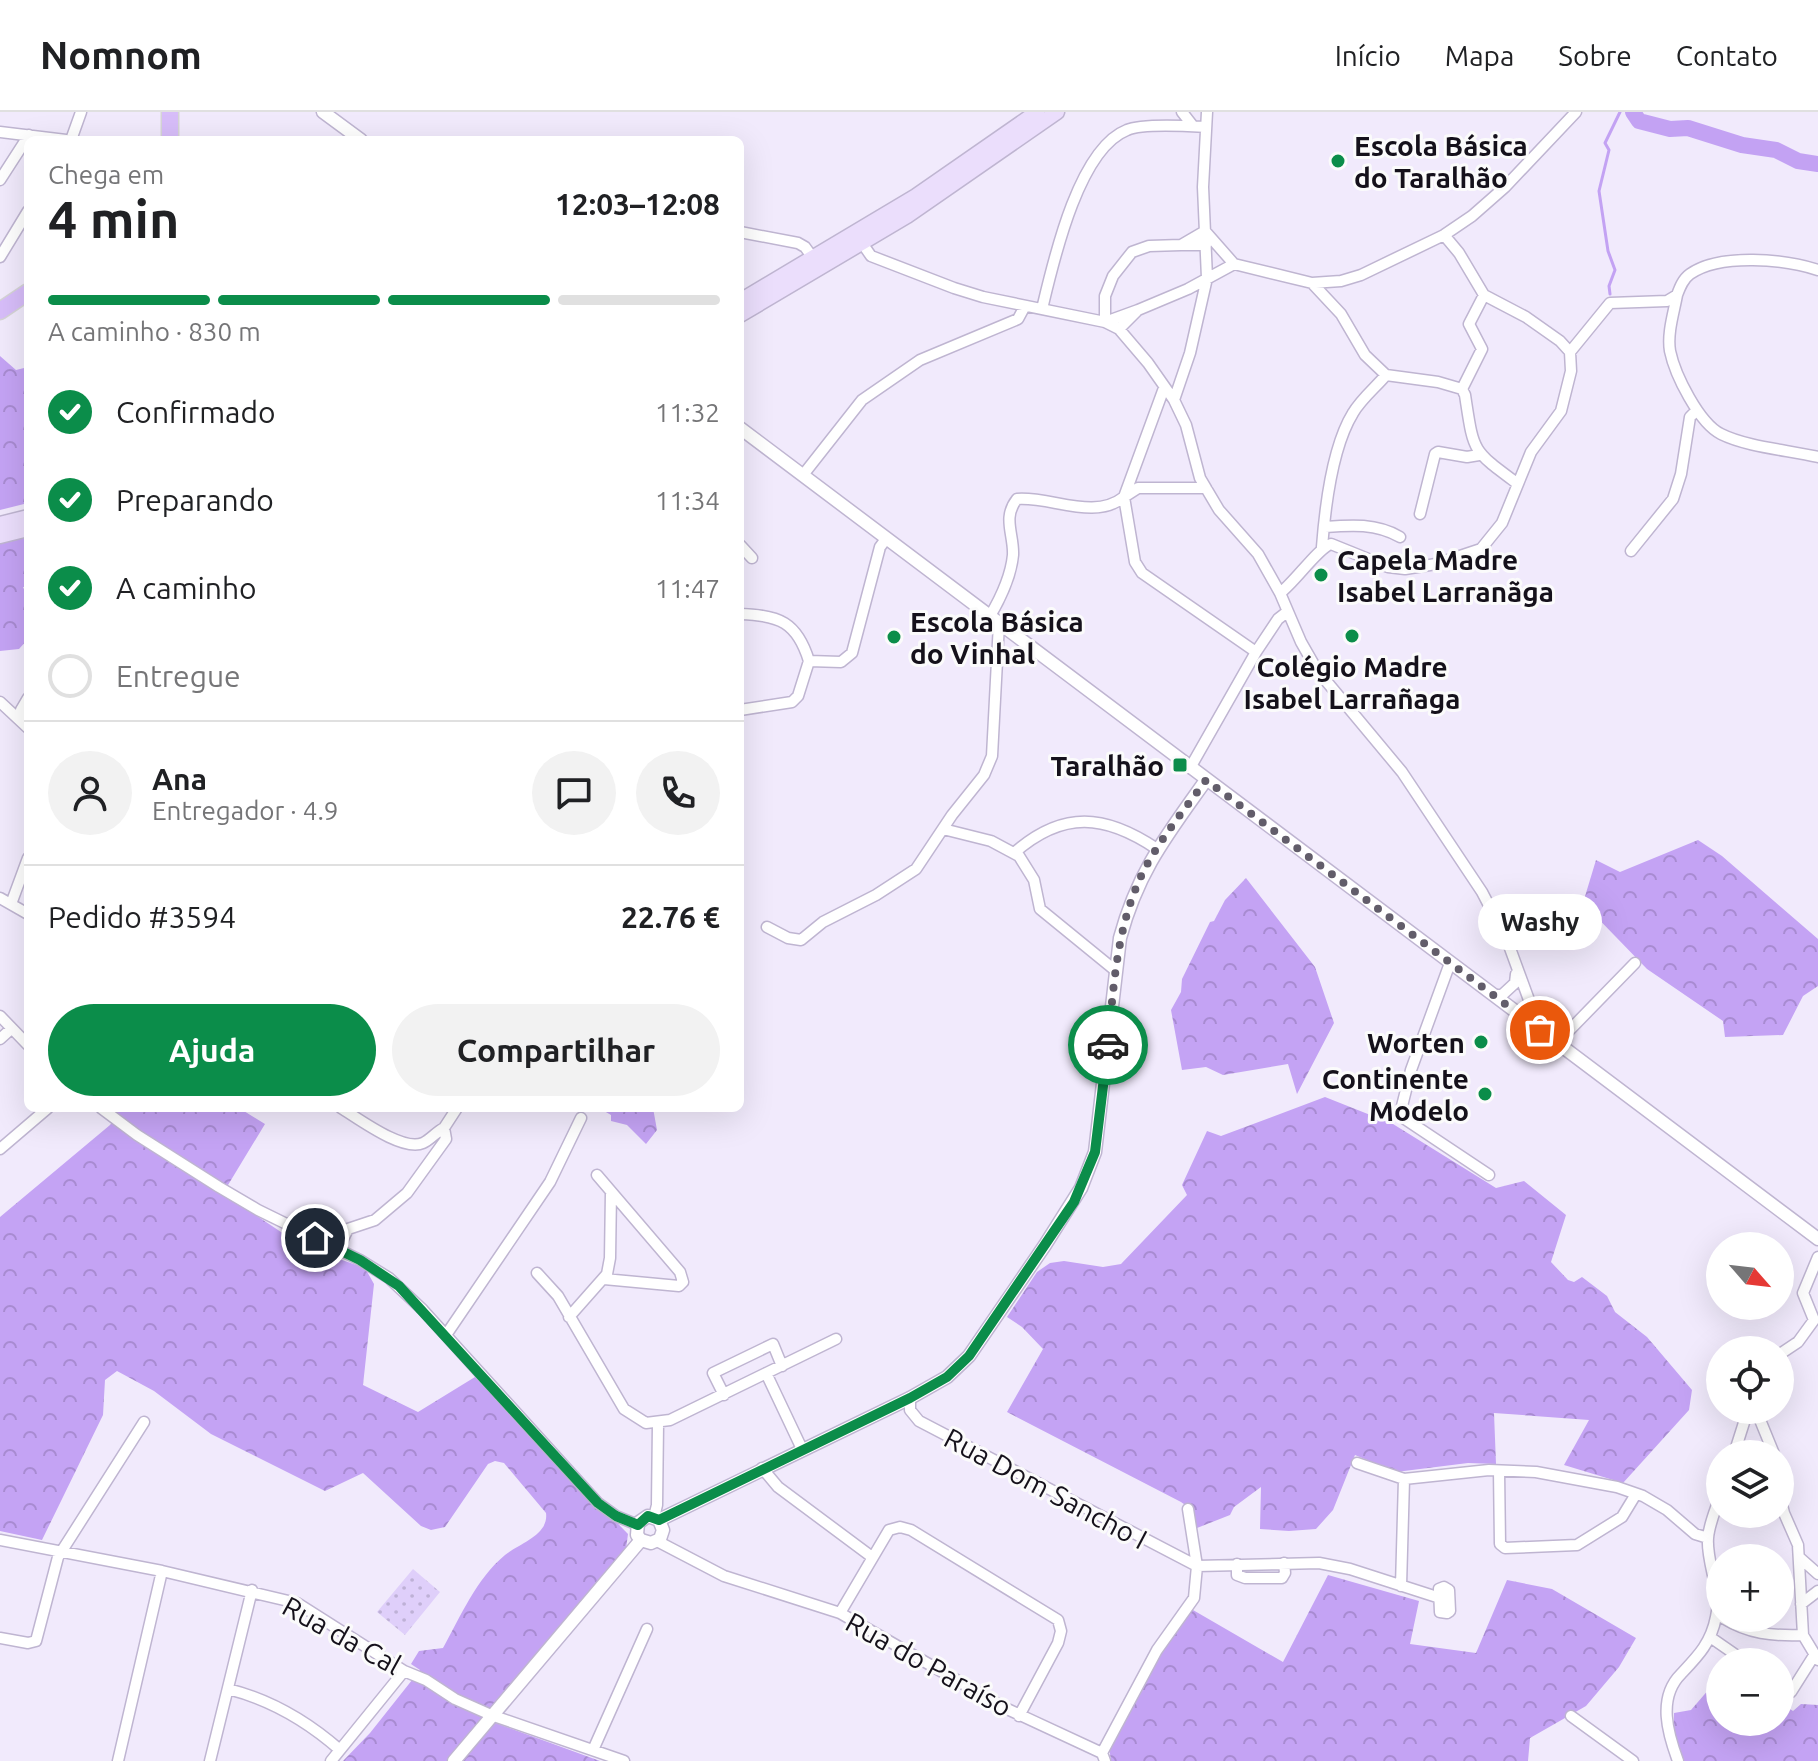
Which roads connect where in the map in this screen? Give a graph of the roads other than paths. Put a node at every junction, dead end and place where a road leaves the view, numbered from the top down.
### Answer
1 (81, 112) edge
2 (170, 112) edge
3 (323, 112) edge
4 (1037, 112) edge
5 (1057, 112) edge
6 (1182, 112) edge
7 (1207, 112) edge
8 (1576, 112) edge
9 (1193, 126) junction
10 (1206, 127) junction
11 (0, 132) edge
12 (29, 135) joint
13 (37, 136) edge
14 (70, 136) edge
15 (170, 136) edge
16 (356, 136) edge
17 (24, 143) edge
18 (0, 180) edge
19 (24, 218) edge
20 (1205, 231) junction
21 (744, 233) edge
22 (1444, 235) junction
23 (862, 243) junction
24 (1181, 245) junction
25 (1206, 245) junction
26 (0, 257) edge
27 (813, 258) junction
28 (1234, 264) junction
29 (1818, 270) edge
30 (1207, 278) junction
31 (1312, 283) junction
32 (24, 295) edge
33 (1484, 295) junction
34 (1677, 295) junction
35 (744, 299) edge
36 (1025, 306) junction
37 (1042, 309) junction
38 (1138, 310) junction
39 (0, 311) edge
40 (744, 313) edge
41 (1105, 322) junction
42 (1119, 329) junction
43 (1570, 352) junction
44 (1386, 375) junction
45 (1164, 388) junction
46 (1462, 389) junction
47 (1174, 400) junction
48 (1696, 411) junction
49 (744, 431) edge
50 (1479, 455) junction
51 (1818, 457) edge
52 (803, 475) junction
53 (1518, 484) junction
54 (1206, 488) junction
55 (1124, 497) junction
56 (1420, 514) dead end
57 (24, 518) edge
58 (0, 524) edge
59 (1324, 527) junction
60 (24, 530) edge
61 (0, 536) edge
62 (1400, 537) dead end
63 (886, 539) junction
64 (1322, 547) junction
65 (744, 549) edge
66 (1631, 551) dead end
67 (752, 558) dead end
68 (1280, 593) junction
69 (1287, 612) junction
70 (744, 614) edge
71 (994, 620) junction
72 (1256, 652) junction
73 (809, 661) junction
74 (0, 702) edge
75 (744, 709) edge
76 (24, 724) edge
77 (1190, 768) junction
78 (1206, 780) junction
79 (943, 829) junction
80 (1157, 849) junction
81 (1014, 853) junction
82 (24, 869) edge
83 (0, 898) edge
84 (11, 904) junction
85 (24, 912) edge
86 (767, 927) dead end
87 (1450, 963) junction
88 (1635, 963) dead end
89 (1516, 968) junction
90 (1116, 971) junction
91 (1493, 995) junction
92 (0, 1016) edge
93 (11, 1029) junction
94 (1540, 1030) junction
95 (0, 1039) edge
96 (24, 1041) edge
97 (1557, 1043) junction
98 (43, 1112) edge
99 (106, 1112) edge
100 (348, 1112) edge
101 (454, 1112) edge
102 (581, 1118) dead end
103 (444, 1128) junction
104 (0, 1149) edge
105 (597, 1175) dead end
106 (1489, 1175) dead end
107 (611, 1192) junction
108 (1818, 1239) edge
109 (338, 1249) junction
110 (1818, 1257) edge
111 (537, 1273) dead end
112 (604, 1279) junction
113 (569, 1317) junction
114 (446, 1335) junction
115 (836, 1339) dead end
116 (1794, 1345) edge
117 (782, 1366) junction
118 (766, 1373) junction
119 (724, 1395) junction
120 (910, 1398) junction
121 (144, 1422) dead end
122 (658, 1424) junction
123 (802, 1449) junction
124 (1357, 1463) dead end
125 (762, 1468) junction
126 (1499, 1471) junction
127 (1404, 1479) junction
128 (1636, 1494) junction
129 (1188, 1509) dead end
130 (657, 1519) junction
131 (638, 1525) junction
132 (1711, 1528) edge
133 (1791, 1528) edge
134 (1708, 1538) junction
135 (0, 1540) edge
136 (641, 1540) junction
137 (657, 1541) junction
138 (1709, 1544) edge
139 (62, 1551) junction
140 (872, 1557) junction
141 (1800, 1558) junction
142 (1197, 1566) junction
143 (162, 1571) junction
144 (1818, 1574) edge
145 (1401, 1586) junction
146 (252, 1590) junction
147 (1818, 1591) edge
148 (1440, 1598) dead end
149 (1801, 1604) junction
150 (840, 1613) junction
151 (647, 1629) dead end
152 (1712, 1632) edge
153 (1751, 1632) edge
154 (1803, 1635) junction
155 (1710, 1637) junction
156 (0, 1638) edge
157 (1726, 1648) edge
158 (1816, 1657) edge
159 (404, 1671) junction
160 (1794, 1688) edge
161 (228, 1689) junction
162 (491, 1715) junction
163 (1019, 1716) junction
164 (1571, 1716) dead end
165 (340, 1750) junction
166 (593, 1750) junction
167 (1104, 1757) edge
168 (118, 1761) edge
169 (210, 1761) edge
170 (331, 1761) edge
171 (454, 1761) edge
172 (624, 1761) edge
173 (1633, 1761) edge
174 (1678, 1761) edge

1 - 14 street
2 - 15 main road
3 - 16 street
4 - 27 main road
5 - 23 main road
6 - 9 street
7 - 10 street
8 - 22 street
9 - 10 street
9 - 37 street
10 - 20 street
11 - 12 street
12 - 13 street
17 - 18 street
19 - 26 street
20 - 24 street
20 - 25 street
20 - 28 street
21 - 27 street
22 - 31 street
22 - 33 street
23 - 36 street
23 - 40 main road
24 - 25 street
24 - 41 street
25 - 30 street
27 - 35 main road
28 - 30 street
28 - 31 street
29 - 34 street
30 - 38 street
30 - 47 street
31 - 44 street
32 - 39 main road
33 - 43 street
33 - 46 street
34 - 43 street
34 - 48 street
36 - 37 street
36 - 52 street
37 - 41 street
38 - 41 street
38 - 42 street
41 - 42 street
42 - 45 street
43 - 53 street
44 - 46 street
44 - 59 street
45 - 47 street
45 - 55 street
46 - 50 street
47 - 54 street
48 - 51 street
48 - 66 street
49 - 52 street
50 - 53 street
50 - 56 street
52 - 63 street
53 - 64 street
54 - 55 street
54 - 68 street
55 - 71 street
55 - 72 street
57 - 58 main road
59 - 62 street
59 - 64 street
60 - 61 main road
63 - 71 street
63 - 73 street
64 - 68 street
65 - 67 street
68 - 69 street
69 - 72 street
69 - 89 street
70 - 73 street
71 - 77 street
71 - 79 street
72 - 77 street
73 - 75 street
74 - 76 street
77 - 78 street
78 - 80 street
78 - 87 street
79 - 81 street
79 - 86 street
80 - 81 street
80 - 90 street
81 - 90 street
82 - 84 street
83 - 84 street
84 - 85 street
87 - 91 street
87 - 106 street
88 - 97 street
89 - 91 street
89 - 94 street
90 - 120 street
91 - 94 street
92 - 93 street
93 - 95 street
93 - 96 street
94 - 97 street
97 - 108 street
98 - 104 street
99 - 109 street
100 - 103 street
101 - 103 street
102 - 114 street
103 - 109 street
105 - 107 street
107 - 112 street
107 - 112 street
109 - 114 street
110 - 116 street
111 - 113 street
112 - 113 street
113 - 122 street
114 - 131 street
115 - 117 street
117 - 118 street
117 - 119 street
118 - 119 street
118 - 123 street
119 - 122 street
120 - 123 street
120 - 142 street, Rua Dom Sancho I
121 - 139 street
122 - 130 street
123 - 125 street
124 - 127 street
125 - 130 street
125 - 140 street
126 - 127 street
126 - 128 street
126 - 128 street
127 - 145 street
128 - 134 street
129 - 142 street
130 - 131 street
130 - 137 street
131 - 136 street
132 - 134 street
133 - 141 street
134 - 138 street
135 - 139 street, Rua da Cal
136 - 137 street
136 - 162 street
137 - 150 street, Rua do Paraíso
139 - 143 street, Rua da Cal
139 - 156 street
140 - 150 street
140 - 163 street
141 - 144 street
141 - 149 street
142 - 145 street
142 - 167 street
143 - 146 street, Rua da Cal
143 - 168 street
145 - 148 street
146 - 159 street, Rua da Cal
146 - 161 street
147 - 149 street
149 - 154 street
150 - 163 street, Rua do Paraíso
151 - 166 street
152 - 155 street
153 - 154 street
154 - 158 street
155 - 157 street
155 - 174 street
158 - 160 street
159 - 162 street, Rua da Cal
159 - 165 street
161 - 165 street
161 - 169 street
162 - 166 street, Rua da Cal
162 - 171 street
163 - 167 street, Rua do Paraíso
164 - 173 street
165 - 170 street
166 - 172 street, Rua da Cal

